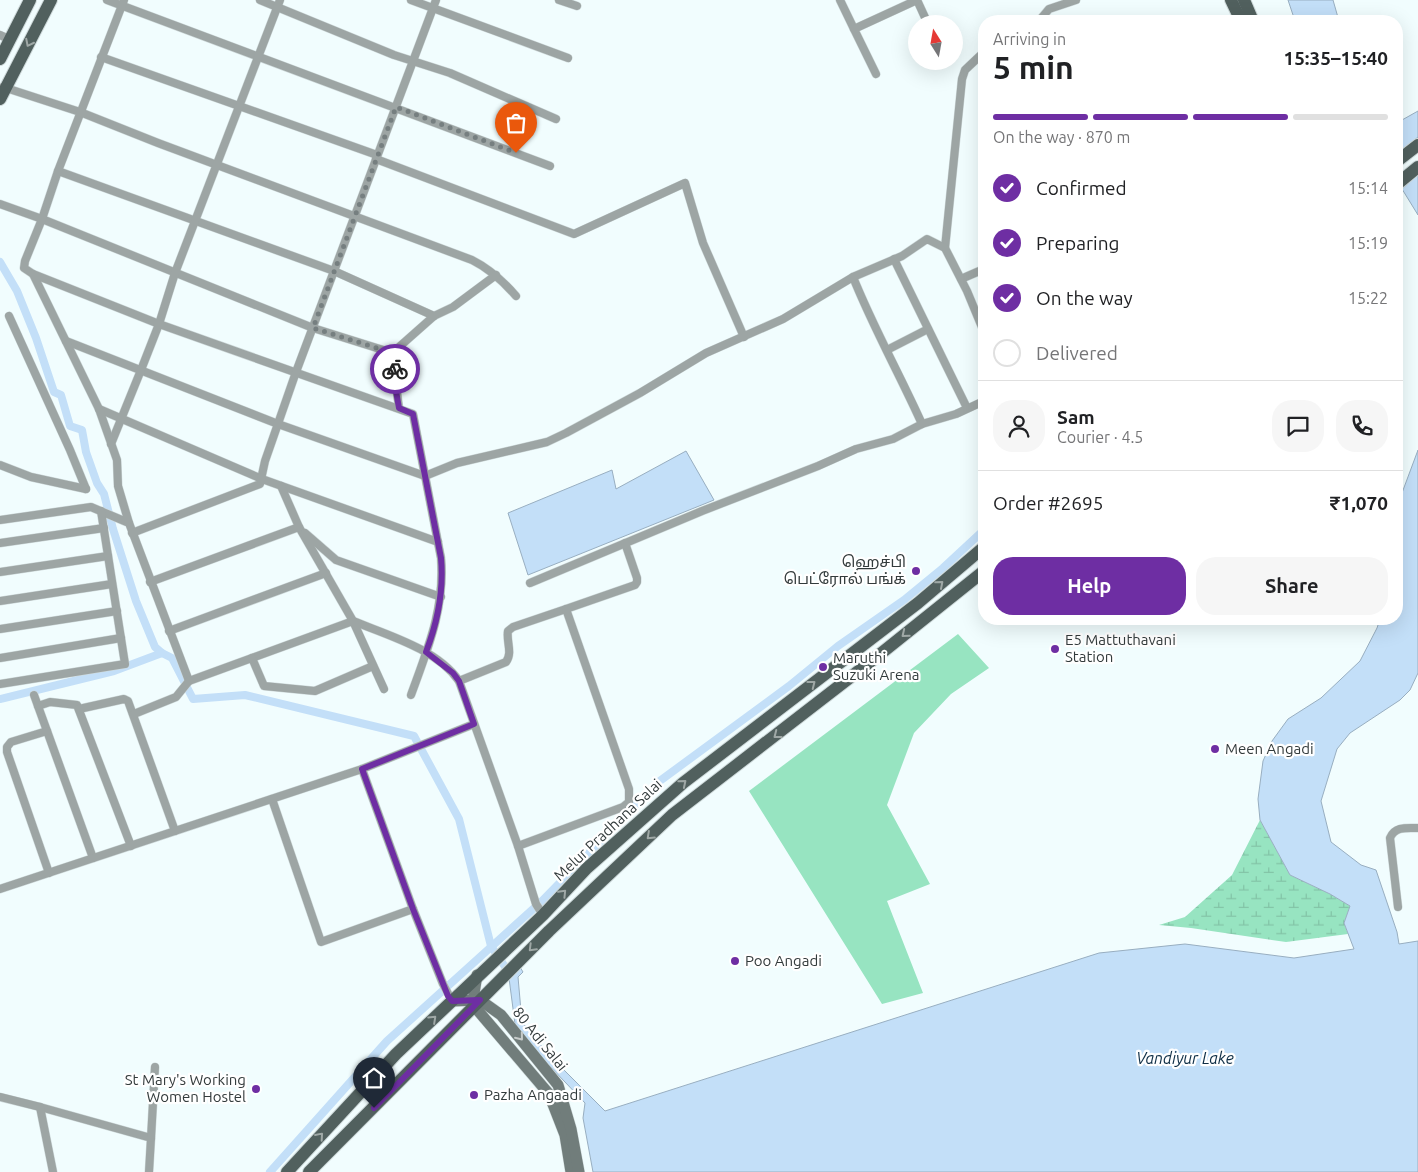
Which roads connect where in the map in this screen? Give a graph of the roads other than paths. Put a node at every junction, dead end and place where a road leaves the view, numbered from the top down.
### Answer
1 (30, 0) edge
2 (51, 0) edge
3 (108, 0) edge
4 (260, 0) edge
5 (411, 0) edge
6 (436, 0) edge
7 (558, 0) edge
8 (840, 0) edge
9 (917, 0) edge
10 (1076, 0) edge
11 (1231, 0) edge
12 (1244, 0) edge
13 (122, 3) edge
14 (278, 3) edge
15 (577, 6) dead end
16 (433, 8) junction
17 (924, 15) edge
18 (1044, 15) edge
19 (1238, 15) edge
20 (1250, 15) edge
21 (854, 29) junction
22 (5, 37) edge
23 (259, 56) junction
24 (101, 57) junction
25 (568, 58) dead end
26 (978, 58) edge
27 (0, 59) edge
28 (413, 60) junction
29 (876, 74) dead end
30 (5, 90) edge
31 (239, 106) junction
32 (396, 107) junction
33 (80, 112) junction
34 (556, 119) dead end
35 (1418, 144) edge
36 (1403, 156) edge
37 (376, 157) junction
38 (216, 165) junction
39 (550, 166) dead end
40 (1418, 167) edge
41 (58, 171) junction
42 (1403, 179) edge
43 (0, 204) edge
44 (354, 217) junction
45 (42, 219) junction
46 (196, 221) junction
47 (945, 248) junction
48 (894, 259) junction
49 (334, 271) junction
50 (978, 271) edge
51 (175, 273) junction
52 (34, 274) junction
53 (496, 274) junction
54 (853, 277) junction
55 (961, 278) junction
56 (516, 296) dead end
57 (9, 316) dead end
58 (434, 316) junction
59 (978, 318) edge
60 (159, 324) junction
61 (313, 328) junction
62 (928, 329) junction
63 (744, 337) junction
64 (66, 341) junction
65 (887, 350) junction
66 (396, 354) junction
67 (141, 370) junction
68 (296, 372) junction
69 (978, 403) edge
70 (399, 408) junction
71 (967, 408) junction
72 (99, 409) junction
73 (121, 419) junction
74 (278, 424) junction
75 (922, 424) junction
76 (111, 444) junction
77 (0, 465) edge
78 (426, 476) junction
79 (262, 479) junction
80 (281, 486) junction
81 (108, 513) junction
82 (0, 520) edge
83 (129, 523) junction
84 (299, 527) junction
85 (104, 528) junction
86 (132, 533) junction
87 (438, 542) junction
88 (625, 542) junction
89 (0, 543) edge
90 (978, 553) edge
91 (108, 556) junction
92 (0, 572) edge
93 (326, 573) junction
94 (978, 576) edge
95 (150, 582) junction
96 (530, 583) dead end
97 (112, 584) junction
98 (441, 597) junction
99 (0, 601) edge
100 (566, 609) junction
101 (116, 611) junction
102 (353, 620) junction
103 (0, 630) edge
104 (169, 631) junction
105 (121, 638) junction
106 (426, 652) junction
107 (0, 658) edge
108 (252, 658) junction
109 (373, 666) junction
110 (459, 681) junction
111 (188, 683) junction
112 (0, 684) edge
113 (384, 689) dead end
114 (34, 695) dead end
115 (411, 695) dead end
116 (38, 706) junction
117 (79, 709) junction
118 (134, 714) junction
119 (474, 724) junction
120 (47, 731) junction
121 (362, 769) junction
122 (272, 799) junction
123 (1418, 828) edge
124 (175, 831) junction
125 (131, 846) junction
126 (518, 846) junction
127 (93, 858) junction
128 (48, 873) junction
129 (0, 889) edge
130 (1398, 907) dead end
131 (413, 909) junction
132 (539, 909) junction
133 (477, 975) junction
134 (495, 985) junction
135 (450, 999) junction
136 (476, 1002) junction
137 (501, 1015) junction
138 (458, 1022) junction
139 (491, 1024) junction
140 (155, 1067) dead end
141 (0, 1097) edge
142 (40, 1107) junction
143 (151, 1138) junction
144 (53, 1172) edge
145 (149, 1172) edge
146 (287, 1172) edge
147 (309, 1172) edge
148 (571, 1172) edge
149 (579, 1172) edge

1 - 22 main road
2 -> 30 main road
3 - 13 street
4 - 14 street
5 - 16 street
6 - 16 street
7 - 15 street
8 - 21 street
9 - 17 street
9 - 21 street
10 - 18 street
11 - 19 main road
12 - 20 main road
13 - 23 street
13 - 24 street
14 - 23 street
14 - 28 street
16 - 25 street
16 - 28 street
21 - 29 street
22 - 27 main road
23 - 31 street
23 - 32 street
24 - 31 street
24 - 33 street
26 - 47 street
28 - 32 street
28 - 34 street
30 - 33 street
31 - 37 street
31 - 38 street
32 - 37 street
32 - 39 street
33 - 38 street
33 - 41 street
35 - 36 main road
37 - 44 street
37 - 63 street
38 - 44 street
38 - 46 street
40 - 42 main road
41 - 45 street
41 - 46 street
43 - 45 street
44 - 49 street
44 - 53 street
45 - 51 street
45 - 52 street
46 - 49 street
46 - 51 street
47 - 48 street
47 - 55 street
48 - 54 street
48 - 62 street
49 - 58 street
49 - 61 street
50 - 55 street
51 - 60 street
51 - 61 street
52 - 60 street
52 - 64 street
53 - 56 street
53 - 58 street
54 - 63 street
54 - 65 street
55 - 59 street
57 - 77 street
58 - 66 street
60 - 67 street
60 - 68 street
61 - 66 street
61 - 68 street
62 - 65 street
62 - 71 street
63 - 78 street
64 - 67 street
64 - 72 street
65 - 75 street
66 - 70 street
67 - 73 street
67 - 74 street
68 - 70 street
68 - 74 street
69 - 71 street
70 - 78 street
71 - 75 street
72 - 73 street
72 - 76 street
73 - 76 street
73 - 79 street
74 - 78 street
74 - 79 street
75 - 88 street
76 - 83 street
78 - 87 street
79 - 80 street
79 - 86 street
80 - 84 street
80 - 87 street
81 - 82 street
81 - 83 street
81 - 85 street
83 - 86 street
84 - 93 street
84 - 95 street
84 - 98 street
85 - 89 street
85 - 91 street
86 - 95 street
87 - 98 street
88 - 96 street
88 - 100 street
132 -> 90 main road, Melur Pradhana Salai
91 - 92 street
91 - 97 street
93 - 102 street
93 - 104 street
94 -> 134 main road
95 - 104 street
97 - 99 street
97 - 101 street
98 - 106 street
100 - 110 street
100 - 126 street
101 - 103 street
101 - 105 street
102 - 106 street
102 - 108 street
102 - 109 street
104 - 111 street
105 - 107 street
105 - 112 street
106 - 110 street
106 - 115 street
108 - 109 street
108 - 111 street
109 - 113 street
110 - 119 street
111 - 118 street
114 - 116 street
116 - 117 street
116 - 120 street
117 - 118 street
117 - 125 street
118 - 124 street
119 - 121 street
119 - 126 street
120 - 127 street
120 - 128 street
121 - 122 street
121 - 131 street
122 - 124 street
122 - 131 street
123 - 130 street
124 - 125 street
125 - 127 street
126 - 132 street
127 - 128 street
128 - 129 street
131 - 135 street
132 - 133 main road, Melur Pradhana Salai
133 - 135 main road, Melur Pradhana Salai
133 - 136 main road
134 - 136 main road
134 - 137 main road
135 - 136 main road
146 -> 135 main road, Melur Pradhana Salai
136 - 137 main road, 80 Adi Salai
136 - 138 main road
136 - 139 main road, 80 Adi Salai
137 -> 149 main road, 80 Adi Salai
138 - 139 main road
138 - 147 main road
139 - 148 main road, 80 Adi Salai
140 - 143 street
141 - 142 street
142 - 143 street
142 - 144 street
143 - 145 street

